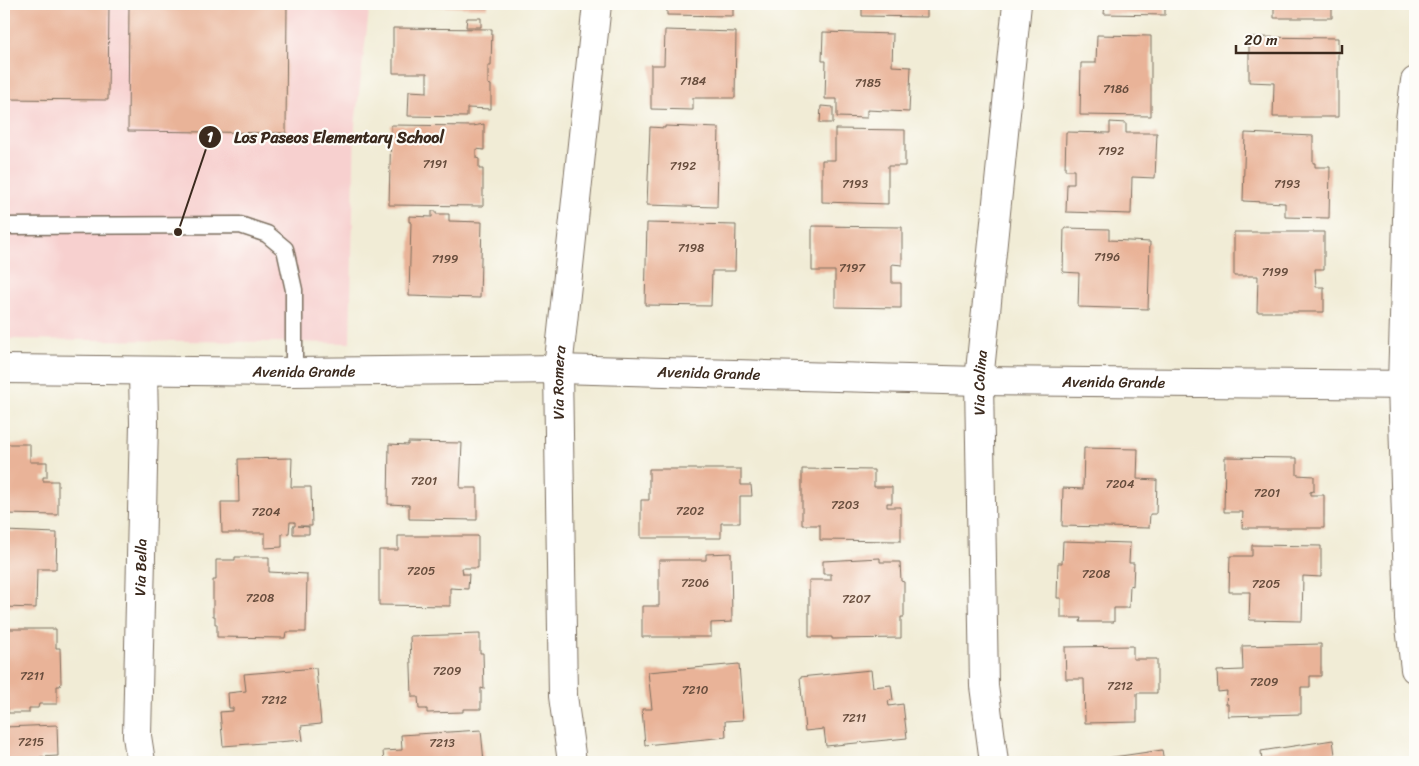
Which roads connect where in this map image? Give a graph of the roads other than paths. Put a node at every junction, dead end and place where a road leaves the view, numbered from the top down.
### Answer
1 (597, 4) edge
2 (1017, 4) edge
3 (1415, 81) edge
4 (4, 226) edge
5 (4, 369) edge
6 (558, 369) junction
7 (143, 371) junction
8 (294, 372) junction
9 (979, 381) junction
10 (1409, 384) edge
11 (1415, 669) edge
12 (142, 762) edge
13 (572, 762) edge
14 (994, 762) edge

1 - 6 street, Via Romera
2 - 9 street, Via Colina
3 - 10 street
4 - 8 lane
5 - 7 street, Avenida Grande
6 - 8 street, Avenida Grande
6 - 9 street, Avenida Grande
6 - 13 street, Via Romera
7 - 8 street, Avenida Grande
7 - 12 street, Via Bella
9 - 10 street, Avenida Grande
9 - 14 street, Via Colina
10 - 11 street

